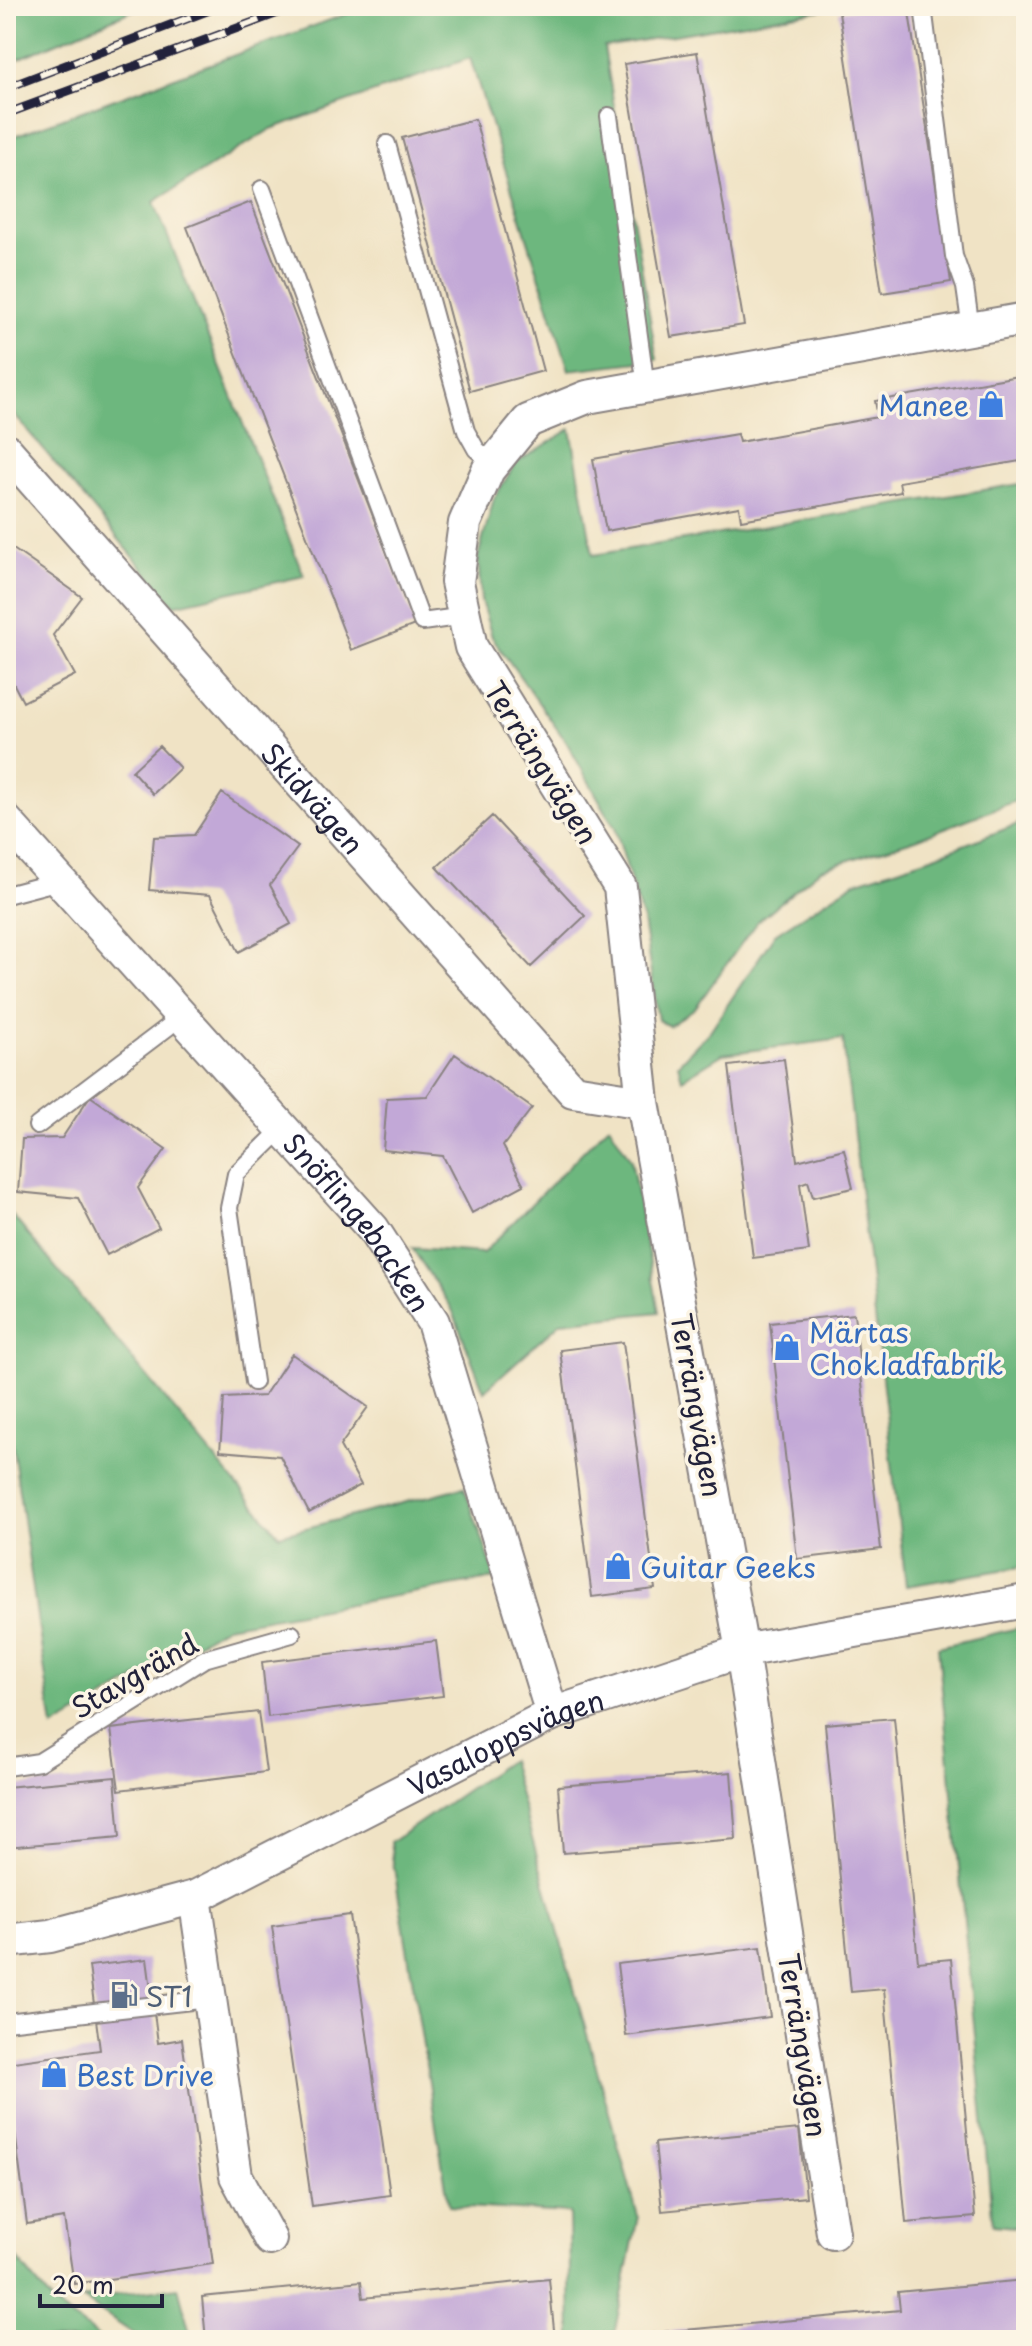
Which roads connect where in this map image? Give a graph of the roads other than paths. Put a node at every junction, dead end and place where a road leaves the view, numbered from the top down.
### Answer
1 (923, 6) edge
2 (609, 116) dead end
3 (387, 144) dead end
4 (262, 189) dead end
5 (1026, 319) edge
6 (971, 329) junction
7 (646, 387) junction
8 (6, 450) edge
9 (493, 464) junction
10 (465, 616) junction
11 (6, 821) edge
12 (56, 877) junction
13 (6, 895) edge
14 (180, 1014) junction
15 (643, 1102) junction
16 (37, 1126) dead end
17 (283, 1128) junction
18 (254, 1382) dead end
19 (1026, 1601) edge
20 (292, 1634) dead end
21 (742, 1651) junction
22 (552, 1714) junction
23 (6, 1767) edge
24 (195, 1897) junction
25 (6, 1941) edge
26 (209, 1999) junction
27 (6, 2022) edge
28 (833, 2233) dead end
29 (270, 2239) dead end

1 - 6 lane
2 - 7 lane
3 - 9 lane
4 - 10 lane
5 - 6 street, Terrängvägen
6 - 7 street, Terrängvägen
7 - 9 street, Terrängvägen
8 - 15 street, Skidvägen
9 - 10 street, Terrängvägen
10 - 15 street, Terrängvägen
11 - 12 street, Snöflingebacken
12 - 13 lane
12 - 14 street, Snöflingebacken
14 - 16 lane
14 - 17 street, Snöflingebacken
15 - 21 street, Terrängvägen
17 - 18 lane
17 - 22 street, Snöflingebacken
19 - 21 street, Vasaloppsvägen
20 - 23 lane, Stavgränd
21 - 22 street, Vasaloppsvägen
21 - 28 street, Terrängvägen
22 - 24 street, Vasaloppsvägen
24 - 25 street, Vasaloppsvägen
24 - 26 street
26 - 27 lane
26 - 29 street

